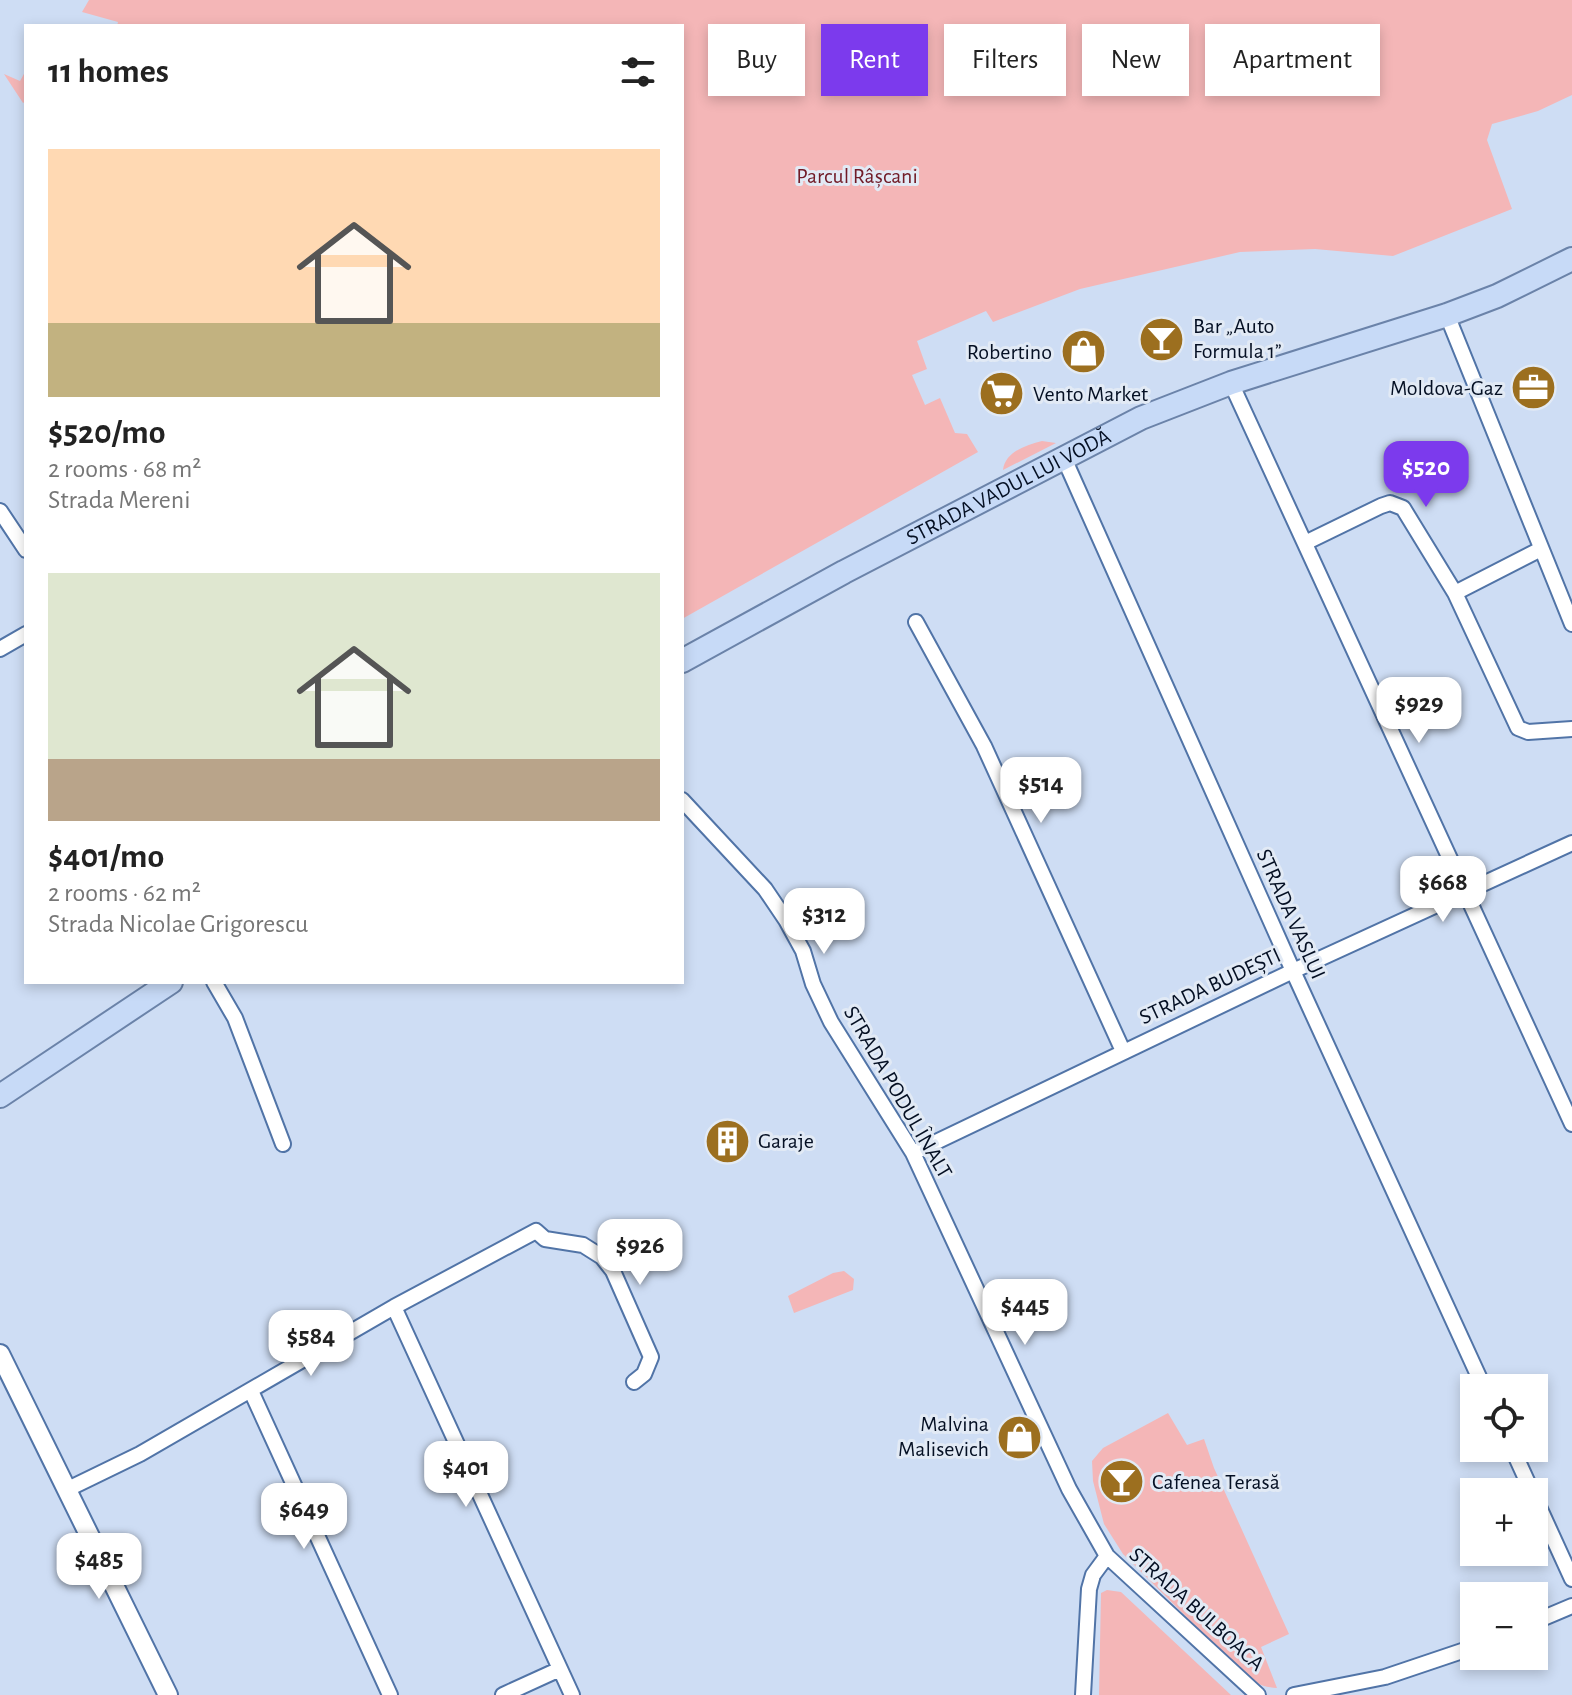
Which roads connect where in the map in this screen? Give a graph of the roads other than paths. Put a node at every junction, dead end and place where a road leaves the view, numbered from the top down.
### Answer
1 (1572, 259) edge
2 (1447, 315) junction
3 (1231, 383) junction
4 (1063, 456) junction
5 (0, 511) edge
6 (1305, 543) junction
7 (24, 547) edge
8 (1541, 549) junction
9 (1455, 593) junction
10 (916, 622) dead end
11 (1572, 624) edge
12 (24, 635) edge
13 (0, 649) edge
14 (684, 660) edge
15 (1572, 729) edge
16 (684, 802) edge
17 (1572, 843) edge
18 (1466, 893) junction
19 (1293, 971) junction
20 (168, 984) edge
21 (215, 984) edge
22 (1123, 1051) junction
23 (0, 1096) edge
24 (1572, 1124) edge
25 (283, 1144) dead end
26 (913, 1153) junction
27 (394, 1307) junction
28 (0, 1354) edge
29 (1478, 1374) edge
30 (634, 1382) dead end
31 (251, 1391) junction
32 (68, 1489) junction
33 (1548, 1527) edge
34 (1107, 1556) junction
35 (1572, 1579) edge
36 (1572, 1606) edge
37 (1548, 1616) edge
38 (1460, 1652) edge
39 (560, 1669) junction
40 (168, 1695) edge
41 (390, 1695) edge
42 (503, 1695) edge
43 (572, 1695) edge
44 (1083, 1695) edge
45 (1258, 1695) edge
46 (1294, 1695) edge

1 - 2 main road, STRADA VADUL LUI VODĂ
2 - 3 main road, STRADA VADUL LUI VODĂ
2 - 8 street
3 - 4 main road, STRADA VADUL LUI VODĂ
3 - 6 street
4 - 14 main road, STRADA VADUL LUI VODĂ
4 - 19 street, STRADA VASLUI
5 - 7 street
6 - 9 street
6 - 18 street
8 - 9 street
8 - 11 street
9 - 15 street
10 - 22 street
12 - 13 street
16 - 26 street, STRADA PODUL ÎNALT
17 - 18 street, STRADA BUDEȘTI
18 - 19 street, STRADA BUDEȘTI
18 - 24 street
19 - 22 street, STRADA BUDEȘTI
19 - 29 street, STRADA VASLUI
20 - 23 main road
21 - 25 street
22 - 26 street, STRADA BUDEȘTI
26 - 34 street, STRADA PODUL ÎNALT
27 - 30 street
27 - 31 street
27 - 39 street
28 - 32 street
31 - 32 street
31 - 41 street
32 - 40 street
33 - 35 street
34 - 44 street
34 - 45 street, STRADA BULBOACA
36 - 37 street
38 - 46 street
39 - 42 street
39 - 43 street

